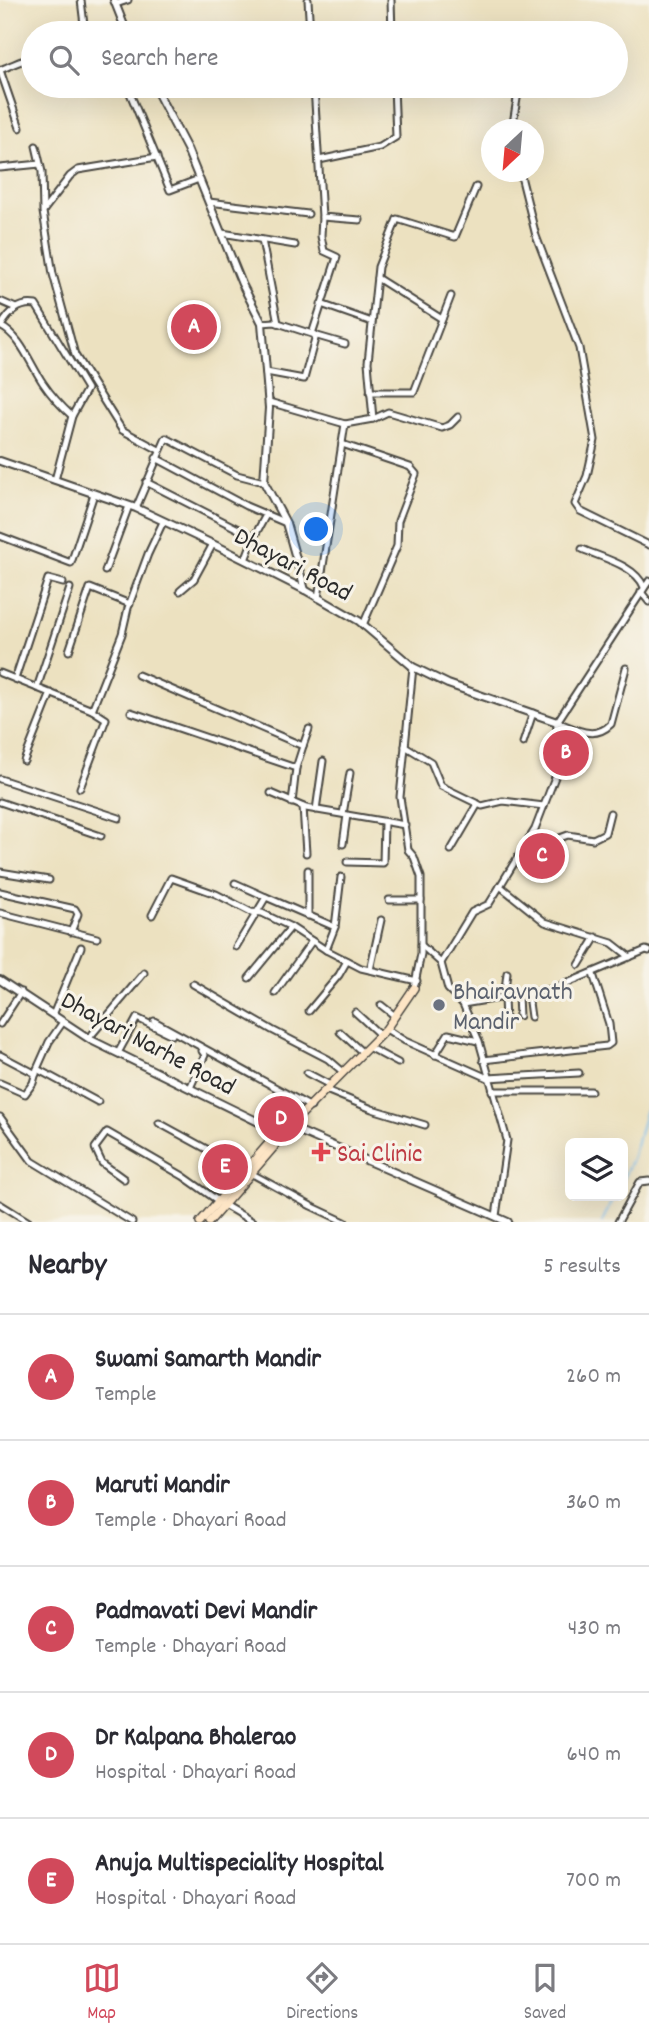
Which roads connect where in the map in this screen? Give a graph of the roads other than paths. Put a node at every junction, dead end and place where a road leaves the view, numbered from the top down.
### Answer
1 (81, 0) edge
2 (128, 0) edge
3 (308, 0) edge
4 (391, 0) edge
5 (115, 2) edge
6 (84, 21) edge
7 (122, 21) edge
8 (309, 21) edge
9 (392, 21) edge
10 (21, 62) edge
11 (0, 70) edge
12 (132, 98) edge
13 (160, 98) edge
14 (315, 98) edge
15 (395, 98) edge
16 (517, 98) edge
17 (514, 119) edge
18 (20, 128) dead end
19 (36, 146) dead end
20 (157, 157) junction
21 (319, 160) junction
22 (40, 164) junction
23 (0, 169) edge
24 (199, 180) junction
25 (522, 182) edge
26 (476, 187) dead end
27 (209, 202) junction
28 (43, 212) junction
29 (308, 214) dead end
30 (322, 217) junction
31 (360, 220) dead end
32 (222, 233) junction
33 (262, 240) junction
34 (295, 245) dead end
35 (377, 278) junction
36 (451, 296) dead end
37 (0, 301) edge
38 (321, 303) junction
39 (16, 308) junction
40 (442, 319) junction
41 (372, 322) junction
42 (262, 323) junction
43 (278, 323) junction
44 (0, 326) edge
45 (314, 335) junction
46 (345, 344) dead end
47 (266, 372) junction
48 (370, 393) junction
49 (268, 402) junction
50 (72, 416) junction
51 (458, 417) dead end
52 (373, 419) junction
53 (345, 424) junction
54 (342, 444) junction
55 (159, 450) junction
56 (156, 458) junction
57 (0, 461) edge
58 (55, 480) junction
59 (146, 482) junction
60 (264, 482) junction
61 (94, 494) junction
62 (132, 507) junction
63 (266, 515) junction
64 (163, 522) junction
65 (286, 523) junction
66 (0, 536) edge
67 (254, 537) junction
68 (213, 544) junction
69 (649, 545) edge
70 (582, 549) dead end
71 (245, 560) junction
72 (105, 571) dead end
73 (649, 581) edge
74 (63, 583) dead end
75 (70, 587) dead end
76 (180, 590) dead end
77 (304, 590) junction
78 (643, 590) junction
79 (318, 598) junction
80 (649, 602) edge
81 (130, 604) junction
82 (363, 625) junction
83 (69, 652) dead end
84 (413, 667) junction
85 (626, 668) dead end
86 (0, 673) edge
87 (138, 675) dead end
88 (15, 679) junction
89 (37, 688) junction
90 (51, 694) junction
91 (92, 710) junction
92 (131, 712) dead end
93 (533, 713) junction
94 (557, 722) junction
95 (309, 729) dead end
96 (523, 743) dead end
97 (303, 746) junction
98 (405, 746) junction
99 (24, 761) dead end
100 (323, 761) dead end
101 (296, 768) junction
102 (350, 772) dead end
103 (0, 779) edge
104 (80, 789) dead end
105 (271, 793) dead end
106 (0, 802) edge
107 (292, 803) junction
108 (478, 804) junction
109 (544, 806) junction
110 (303, 807) junction
111 (316, 810) junction
112 (610, 813) dead end
113 (345, 815) junction
114 (119, 818) dead end
115 (384, 822) junction
116 (405, 825) junction
117 (101, 836) dead end
118 (529, 838) junction
119 (343, 844) dead end
120 (451, 850) dead end
121 (306, 853) dead end
122 (347, 862) dead end
123 (308, 870) dead end
124 (0, 872) edge
125 (341, 877) dead end
126 (49, 880) dead end
127 (235, 883) dead end
128 (500, 886) junction
129 (0, 892) edge
130 (266, 897) junction
131 (389, 900) dead end
132 (421, 900) junction
133 (0, 914) edge
134 (255, 914) junction
135 (152, 915) dead end
136 (308, 916) junction
137 (381, 920) dead end
138 (335, 926) junction
139 (291, 927) junction
140 (71, 932) junction
141 (596, 937) junction
142 (97, 938) dead end
143 (312, 941) junction
144 (421, 945) junction
145 (81, 947) dead end
146 (236, 947) dead end
147 (326, 950) junction
148 (647, 951) edge
149 (630, 957) junction
150 (347, 961) junction
151 (441, 962) junction
152 (579, 965) dead end
153 (370, 970) junction
154 (144, 973) dead end
155 (506, 974) dead end
156 (593, 974) junction
157 (249, 978) dead end
158 (0, 980) edge
159 (193, 984) dead end
160 (415, 984) junction
161 (21, 992) junction
162 (275, 993) dead end
163 (528, 995) junction
164 (517, 996) junction
165 (504, 998) junction
166 (463, 1004) junction
167 (381, 1005) dead end
168 (309, 1011) dead end
169 (355, 1012) dead end
170 (53, 1015) junction
171 (395, 1016) junction
172 (519, 1016) dead end
173 (531, 1017) dead end
174 (154, 1021) dead end
175 (505, 1021) dead end
176 (63, 1022) junction
177 (0, 1024) edge
178 (340, 1032) dead end
179 (383, 1032) junction
180 (89, 1038) junction
181 (479, 1041) junction
182 (365, 1049) junction
183 (118, 1053) junction
184 (0, 1055) edge
185 (435, 1055) junction
186 (483, 1060) junction
187 (398, 1063) dead end
188 (342, 1071) junction
189 (37, 1072) junction
190 (307, 1073) dead end
191 (579, 1073) dead end
192 (488, 1078) junction
193 (0, 1083) edge
194 (328, 1087) junction
195 (190, 1088) junction
196 (492, 1091) junction
197 (591, 1091) dead end
198 (98, 1102) dead end
199 (311, 1107) junction
200 (0, 1117) edge
201 (159, 1124) dead end
202 (425, 1125) dead end
203 (290, 1127) junction
204 (283, 1134) junction
205 (248, 1172) junction
206 (124, 1178) dead end
207 (649, 1181) edge
208 (221, 1203) junction
209 (0, 1204) edge
210 (496, 1216) junction
211 (29, 1222) edge
212 (132, 1222) edge
213 (200, 1222) edge
214 (209, 1222) edge
215 (253, 1222) edge
216 (345, 1222) edge
217 (508, 1222) edge
218 (618, 1222) edge

1 - 6 street
2 - 5 street
3 - 8 street
4 - 9 street
5 - 7 street
10 - 11 street
11 - 18 street
12 - 20 street
13 - 24 street
14 - 21 street
15 - 21 street
16 - 17 street
19 - 22 street
20 - 24 street
20 - 28 street
21 - 30 street
22 - 23 street
22 - 28 street
24 - 27 street
25 - 69 street
26 - 35 street
27 - 29 street
27 - 32 street
28 - 55 street
30 - 31 street
30 - 38 street
32 - 33 street
32 - 42 street
33 - 34 street
33 - 43 street
35 - 40 street
35 - 41 street
36 - 40 street
37 - 39 street
38 - 41 street
38 - 45 street
39 - 44 street
39 - 50 street
40 - 48 street
41 - 48 street
42 - 43 street
42 - 47 street
43 - 45 street
44 - 50 street
45 - 46 street
45 - 47 street
47 - 49 street
48 - 52 street
49 - 53 street
49 - 60 street
50 - 58 street
51 - 52 street
52 - 53 street
53 - 54 street
54 - 79 street
54 - 82 street
55 - 56 street
55 - 60 street
56 - 59 street
56 - 63 street
57 - 58 street, Dhayari Road
58 - 61 street, Dhayari Road
59 - 62 street
59 - 67 street
60 - 65 street
61 - 62 street, Dhayari Road
61 - 66 street
62 - 64 street, Dhayari Road
62 - 72 street
63 - 65 street
63 - 67 street
64 - 68 street, Dhayari Road
64 - 81 street
65 - 77 street
67 - 71 street
68 - 71 street, Dhayari Road
68 - 76 street
70 - 78 street
71 - 77 street, Dhayari Road
73 - 78 street
74 - 88 street
75 - 89 street
77 - 79 street, Dhayari Road
78 - 80 street
78 - 94 street
79 - 82 street, Dhayari Road
81 - 83 street
81 - 91 street
82 - 84 street, Dhayari Road
84 - 93 street, Dhayari Road
84 - 98 street
85 - 94 street
86 - 88 street
87 - 97 street
88 - 89 street
89 - 90 street
90 - 91 street
90 - 99 street
91 - 104 street
92 - 101 street
93 - 94 street, Dhayari Road
93 - 96 street
94 - 109 street
95 - 97 street
97 - 101 street
98 - 108 street
98 - 116 street
100 - 111 street
101 - 107 street
102 - 113 street
103 - 114 street
105 - 107 street
106 - 117 street
107 - 110 street
108 - 109 street
108 - 120 street
109 - 118 street
110 - 111 street
110 - 121 street
111 - 113 street
112 - 118 street
113 - 115 street
113 - 119 street
115 - 116 street
115 - 122 street
116 - 132 street
118 - 128 street
123 - 136 street
124 - 126 street
125 - 138 street
127 - 130 street
128 - 141 street
128 - 151 street
129 - 140 street
130 - 134 street
130 - 136 street
131 - 132 street
132 - 144 street
133 - 140 street
134 - 135 street
134 - 139 street
134 - 146 street
136 - 138 street
137 - 153 street
138 - 147 street
139 - 143 street
139 - 157 street
140 - 142 street
141 - 149 street
141 - 152 street
143 - 147 street
143 - 162 street
144 - 151 street
144 - 160 street
145 - 170 street
147 - 150 street
148 - 149 street
149 - 156 street
150 - 153 street
150 - 168 street
151 - 166 street
153 - 160 street
154 - 180 street
155 - 165 street
156 - 163 street
156 - 186 street
158 - 161 street, Dhayari Narhe Road
159 - 188 street
160 - 171 main road
161 - 170 street, Dhayari Narhe Road
161 - 177 street
163 - 164 street
163 - 173 street
164 - 165 street
164 - 172 street
165 - 166 street
165 - 175 street
166 - 181 street
167 - 171 street
169 - 179 street
170 - 176 street, Dhayari Narhe Road
171 - 179 main road
174 - 199 street
176 - 180 street, Dhayari Narhe Road
176 - 189 street
178 - 182 street
179 - 182 main road
179 - 185 street
180 - 183 street, Dhayari Narhe Road
181 - 185 street
181 - 186 street
182 - 187 street
182 - 188 main road
183 - 195 street, Dhayari Narhe Road
183 - 195 street
184 - 189 street
185 - 192 street
186 - 192 street
188 - 194 main road
189 - 193 street
189 - 198 street
190 - 194 street
191 - 192 street
192 - 196 street
194 - 199 main road
194 - 202 street
195 - 204 street, Dhayari Narhe Road
196 - 197 street
196 - 210 street
199 - 203 main road
200 - 212 street
201 - 205 street
203 - 204 main road
203 - 210 street
204 - 205 main road
205 - 208 main road
205 - 216 street
206 - 208 street
207 - 218 street
208 - 213 main road
208 - 214 main road
208 - 215 street
209 - 211 street
210 - 217 street

